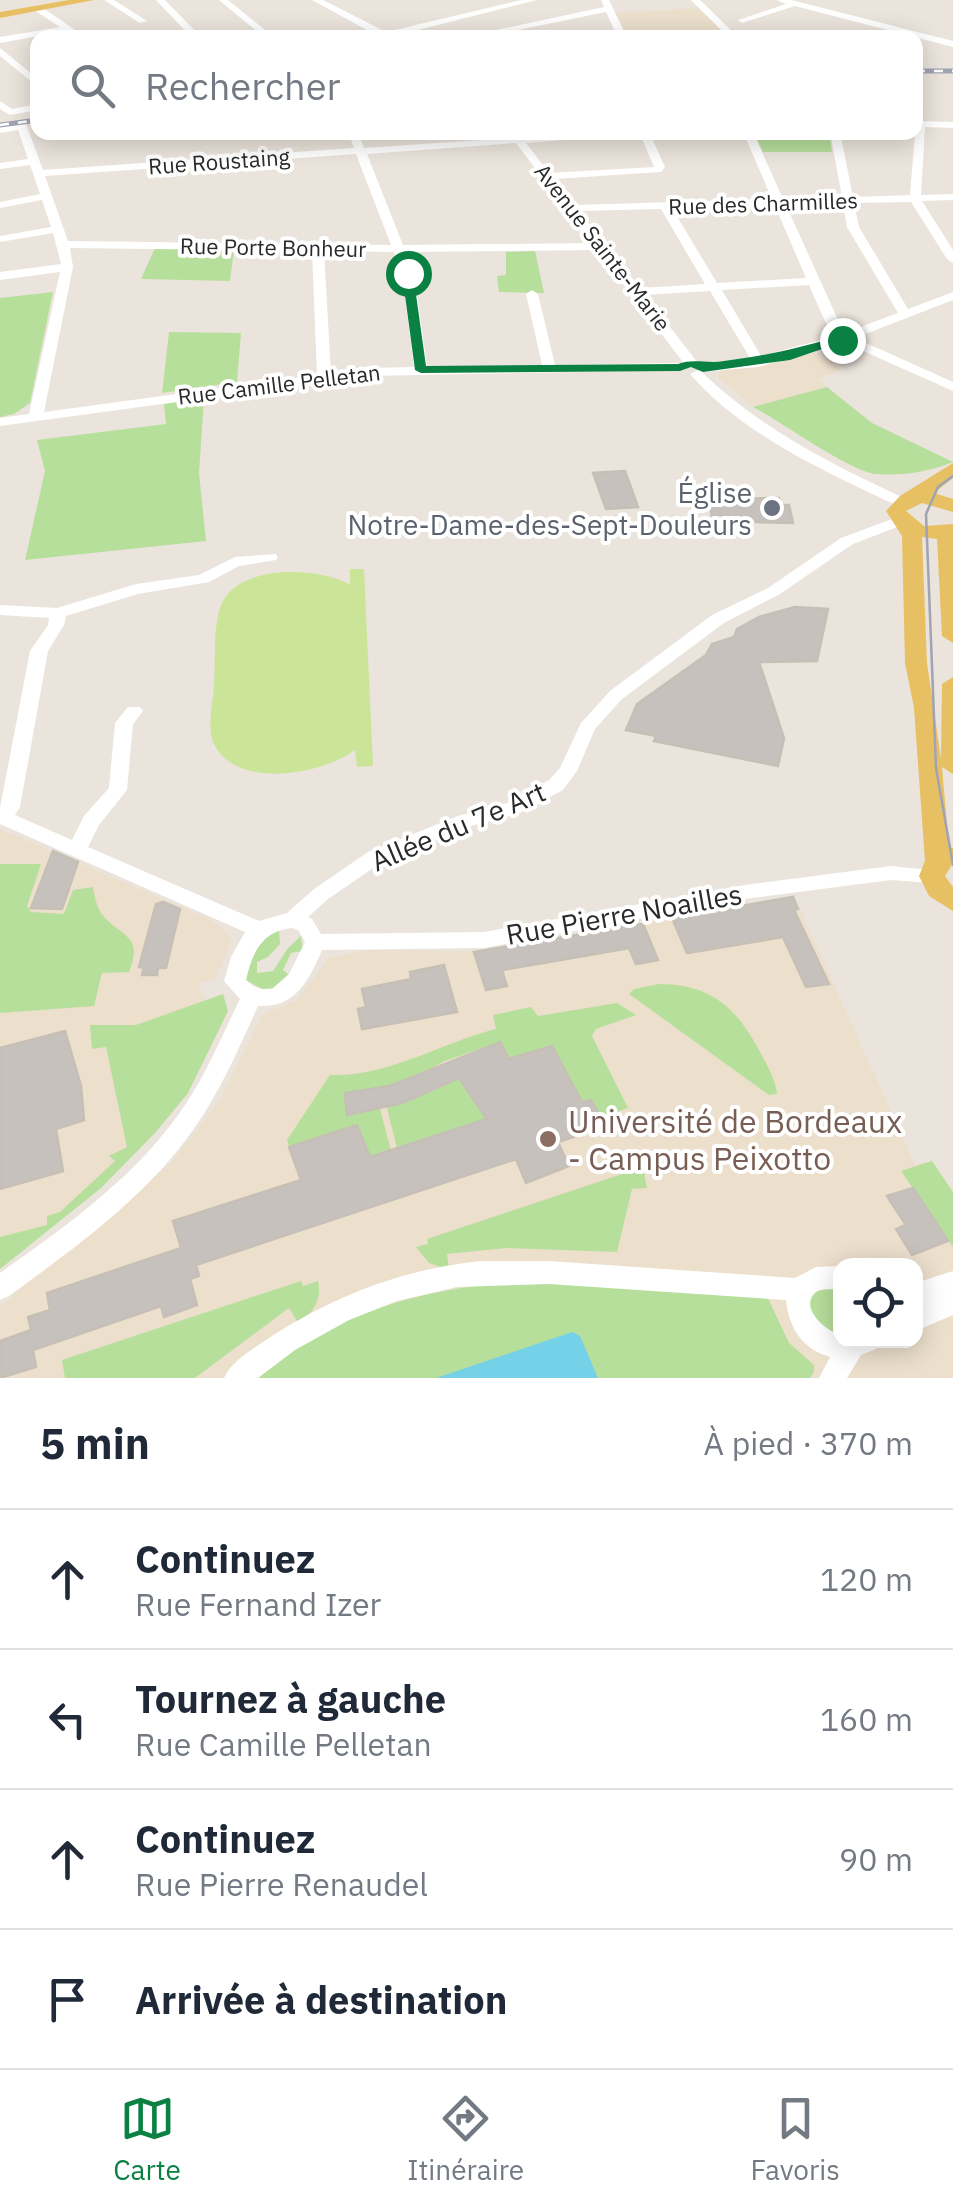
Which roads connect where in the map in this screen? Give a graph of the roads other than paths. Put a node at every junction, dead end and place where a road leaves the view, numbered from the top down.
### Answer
1 (84, 0) edge
2 (108, 0) edge
3 (160, 0) edge
4 (222, 0) edge
5 (316, 0) edge
6 (533, 0) edge
7 (695, 0) edge
8 (781, 0) edge
9 (514, 2) edge
10 (794, 4) junction
11 (607, 5) edge
12 (37, 8) junction
13 (0, 15) edge
14 (742, 20) dead end
15 (142, 21) dead end
16 (419, 26) junction
17 (67, 28) junction
18 (56, 30) edge
19 (70, 30) edge
20 (190, 30) edge
21 (260, 30) edge
22 (374, 30) edge
23 (403, 30) edge
24 (426, 30) edge
25 (497, 30) edge
26 (619, 30) edge
27 (727, 30) edge
28 (899, 30) edge
29 (30, 35) edge
30 (923, 36) edge
31 (0, 40) edge
32 (953, 44) edge
33 (0, 51) edge
34 (30, 77) edge
35 (0, 104) edge
36 (30, 108) edge
37 (923, 124) edge
38 (953, 125) edge
39 (0, 130) edge
40 (356, 140) edge
41 (474, 140) edge
42 (518, 140) edge
43 (645, 140) edge
44 (752, 140) edge
45 (836, 140) edge
46 (917, 140) edge
47 (360, 151) junction
48 (35, 160) junction
49 (0, 166) edge
50 (40, 173) junction
51 (547, 176) junction
52 (45, 196) junction
53 (953, 197) edge
54 (915, 199) junction
55 (847, 200) junction
56 (779, 202) junction
57 (0, 205) edge
58 (664, 205) junction
59 (572, 208) junction
60 (57, 229) junction
61 (0, 239) edge
62 (63, 244) junction
63 (602, 246) junction
64 (318, 248) junction
65 (400, 249) junction
66 (950, 254) edge
67 (66, 267) junction
68 (0, 276) edge
69 (812, 281) junction
70 (714, 287) junction
71 (638, 292) junction
72 (532, 294) dead end
73 (953, 296) edge
74 (905, 315) junction
75 (842, 340) junction
76 (759, 362) junction
77 (549, 366) junction
78 (693, 368) junction
79 (421, 370) junction
80 (324, 377) junction
81 (953, 387) edge
82 (36, 416) junction
83 (0, 422) edge
84 (953, 469) edge
85 (953, 493) edge
86 (953, 505) edge
87 (906, 512) junction
88 (952, 531) edge
89 (270, 557) dead end
90 (0, 610) edge
91 (58, 613) junction
92 (953, 636) edge
93 (953, 684) edge
94 (134, 711) dead end
95 (953, 766) edge
96 (2, 816) edge
97 (77, 849) junction
98 (944, 877) edge
99 (292, 920) junction
100 (953, 922) edge
101 (258, 929) junction
102 (315, 942) junction
103 (252, 996) junction
104 (833, 1278) edge
105 (953, 1283) edge
106 (0, 1288) edge
107 (802, 1290) junction
108 (923, 1294) edge
109 (953, 1304) edge
110 (923, 1315) edge
111 (833, 1345) edge
112 (856, 1348) edge
113 (237, 1378) edge
114 (832, 1378) edge

1 - 12 main road
2 - 15 street
3 - 20 street
4 - 21 street
5 - 22 street
6 - 9 street
7 - 27 street
8 - 10 street
9 - 16 street
10 - 14 street
10 - 28 street
11 - 25 street
11 - 26 street
12 - 13 main road
12 - 17 street
16 - 23 street
16 - 24 street
17 - 18 street
17 - 19 street
29 - 31 street
30 - 32 street
33 - 34 street
35 - 36 street
37 - 38 street
39 - 48 street
40 - 47 street
41 - 47 street, Rue Roustaing
42 - 51 street, Avenue Sainte-Marie
43 - 51 street
44 - 56 street
45 - 55 street
46 - 54 street
47 - 50 street, Rue Roustaing
47 - 65 street
48 - 49 street
48 - 50 street
50 - 52 street
51 - 59 street, Avenue Sainte-Marie
52 - 57 street
52 - 60 street
53 - 54 street, Rue des Charmilles
54 - 55 street, Rue des Charmilles
54 - 66 street
55 - 56 street, Rue des Charmilles
55 - 74 street
56 - 58 street, Rue des Charmilles
56 - 69 street
58 - 59 street, Rue des Charmilles
58 - 70 street
59 - 63 street, Avenue Sainte-Marie
60 - 61 street
60 - 62 street
62 - 64 street, Rue Porte Bonheur
62 - 67 street
63 - 65 street, Rue Porte Bonheur
63 - 71 street, Avenue Sainte-Marie
64 - 65 street, Rue Porte Bonheur
64 - 80 street
65 - 79 street
67 - 68 street
67 - 82 street
69 - 70 street
69 - 75 street
70 - 71 street
70 - 76 street
71 - 78 street, Avenue Sainte-Marie
72 - 77 street
73 - 74 street, Rue Camille Pelletan
74 - 75 street, Rue Camille Pelletan
75 - 76 street, Rue Camille Pelletan
75 - 81 street
76 - 78 street, Rue Camille Pelletan
77 - 78 street, Rue Camille Pelletan
77 - 79 street, Rue Camille Pelletan
78 - 87 street
79 - 80 street, Rue Camille Pelletan
80 - 82 street, Rue Camille Pelletan
82 - 83 street, Rue Camille Pelletan
84 - 87 main road
85 - 86 main road
86 - 87 main road
87 - 88 main road
87 - 98 main road
87 - 99 street, Allée du 7e Art
88 - 92 main road
89 - 91 street
90 - 91 street
91 - 96 street
93 - 95 main road
94 - 97 street
96 - 97 street
97 - 101 street
98 - 100 main road
98 - 102 street, Rue Pierre Noailles
99 - 101 street
99 - 102 street
101 - 103 street
102 - 103 street
103 - 106 street
104 - 107 street
105 - 108 street
107 - 111 street
107 - 113 street
109 - 110 street
112 - 114 street

